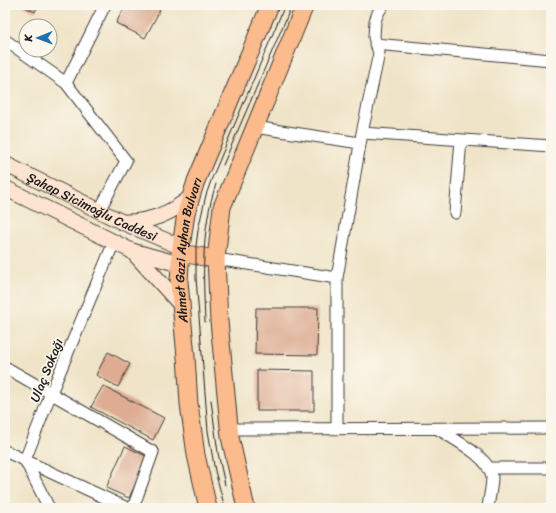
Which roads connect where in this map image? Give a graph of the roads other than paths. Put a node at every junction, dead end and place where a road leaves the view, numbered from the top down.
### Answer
1 (105, 5) edge
2 (270, 5) edge
3 (305, 5) edge
4 (383, 5) edge
5 (5, 40) edge
6 (375, 44) junction
7 (551, 60) edge
8 (66, 83) junction
9 (254, 127) junction
10 (361, 138) junction
11 (461, 140) junction
12 (551, 146) edge
13 (5, 164) edge
14 (5, 188) edge
15 (191, 197) junction
16 (99, 211) junction
17 (455, 213) dead end
18 (122, 222) junction
19 (114, 242) junction
20 (132, 251) junction
21 (180, 254) junction
22 (216, 259) junction
23 (337, 278) junction
24 (181, 304) junction
25 (5, 367) edge
26 (51, 393) junction
27 (438, 428) junction
28 (551, 428) edge
29 (229, 429) junction
30 (337, 429) junction
31 (5, 451) edge
32 (26, 460) junction
33 (488, 468) junction
34 (551, 468) edge
35 (49, 508) edge
36 (127, 508) edge
37 (133, 508) edge
38 (208, 508) edge
39 (246, 508) edge
40 (488, 508) edge

1 - 8 street
2 - 15 main road, Ahmet Gazi Ayhan Bulvarı
3 - 9 main road, Ahmet Gazi Ayhan Bulvarı
4 - 6 street
5 - 8 street
6 - 7 street
6 - 10 street
8 - 16 street
9 - 10 street
9 - 22 main road, Ahmet Gazi Ayhan Bulvarı
10 - 11 street
10 - 23 street
11 - 12 street
11 - 17 street
13 - 16 street, Şahap Sicimoğlu Caddesi
14 - 19 street, Şahap Sicimoğlu Caddesi
15 - 18 street
15 - 21 main road, Ahmet Gazi Ayhan Bulvarı
16 - 18 street, Şahap Sicimoğlu Caddesi
18 - 21 street, Şahap Sicimoğlu Caddesi
19 - 20 street, Şahap Sicimoğlu Caddesi
19 - 26 street, Ulaç Sokağı
20 - 21 street
20 - 24 street
21 - 22 main road
21 - 24 main road, Ahmet Gazi Ayhan Bulvarı
22 - 23 street
22 - 29 main road, Ahmet Gazi Ayhan Bulvarı
23 - 30 street
24 - 38 main road, Ahmet Gazi Ayhan Bulvarı
25 - 26 street
26 - 32 street, Ulaç Sokağı
26 - 37 street
27 - 28 street
27 - 30 street
27 - 33 street
29 - 30 street
29 - 39 main road, Ahmet Gazi Ayhan Bulvarı
31 - 32 street
32 - 35 street
32 - 36 street
33 - 34 street
33 - 40 street

